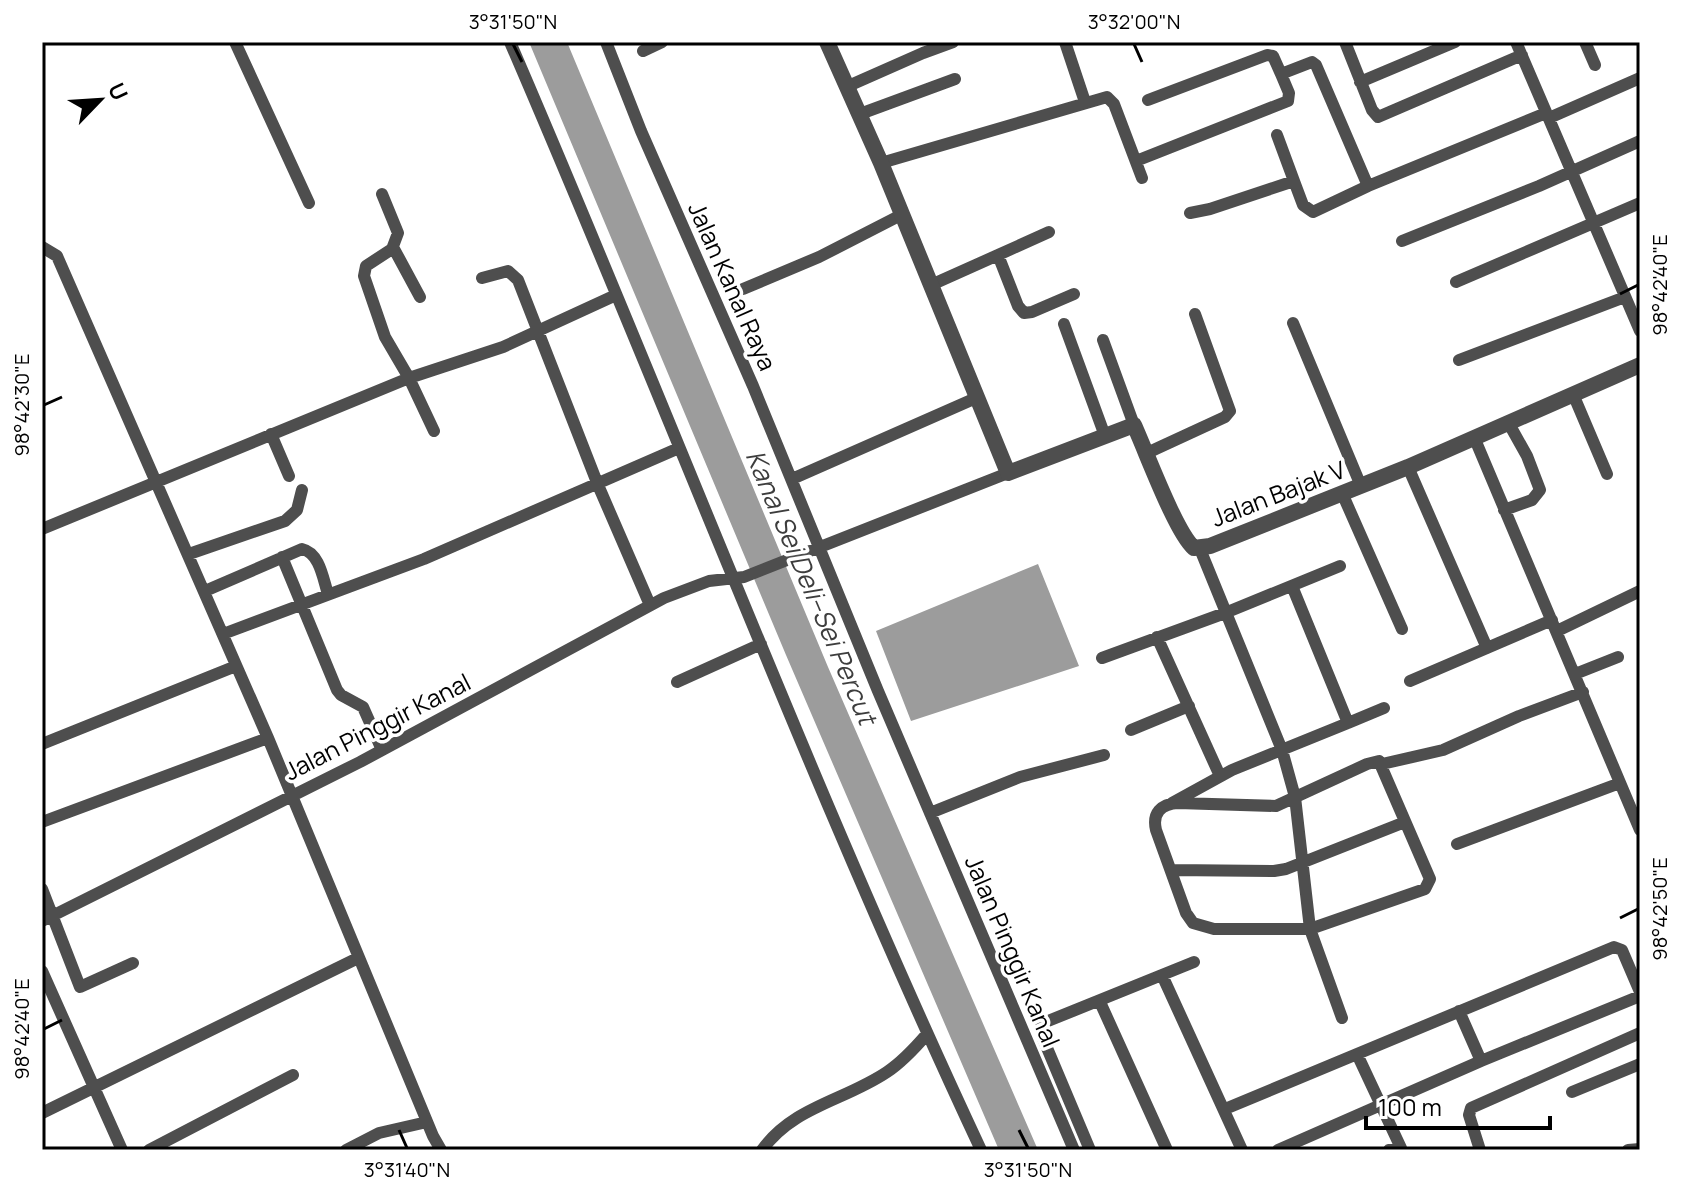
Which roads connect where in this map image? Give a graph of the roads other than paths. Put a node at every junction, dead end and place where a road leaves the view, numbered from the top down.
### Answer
1 (235, 42) edge
2 (510, 42) edge
3 (606, 42) edge
4 (662, 42) edge
5 (827, 42) edge
6 (953, 42) edge
7 (1065, 42) edge
8 (1345, 42) edge
9 (1455, 42) edge
10 (1516, 42) edge
11 (1585, 42) edge
12 (643, 51) dead end
13 (1522, 55) junction
14 (1595, 65) dead end
15 (1281, 74) junction
16 (1640, 78) edge
17 (955, 79) dead end
18 (1360, 82) junction
19 (846, 87) junction
20 (1148, 100) dead end
21 (1085, 102) junction
22 (860, 114) junction
23 (1548, 116) junction
24 (1277, 135) dead end
25 (1640, 141) edge
26 (1136, 161) junction
27 (881, 163) junction
28 (1571, 170) junction
29 (1142, 178) dead end
30 (1294, 181) junction
31 (1368, 186) junction
32 (382, 194) dead end
33 (309, 203) dead end
34 (1640, 203) edge
35 (1190, 213) dead end
36 (901, 215) junction
37 (1594, 223) junction
38 (1049, 232) dead end
39 (1402, 241) dead end
40 (42, 247) edge
41 (393, 247) junction
42 (998, 255) junction
43 (482, 278) dead end
44 (1456, 282) dead end
45 (931, 285) junction
46 (743, 289) dead end
47 (1074, 294) dead end
48 (616, 295) junction
49 (420, 297) dead end
50 (1625, 297) junction
51 (1195, 314) dead end
52 (1293, 323) dead end
53 (1064, 324) dead end
54 (538, 331) junction
55 (1640, 331) edge
56 (1103, 340) dead end
57 (1459, 360) dead end
58 (1640, 365) edge
59 (409, 378) junction
60 (1573, 394) junction
61 (976, 398) junction
62 (1508, 422) junction
63 (1134, 425) junction
64 (434, 431) dead end
65 (271, 434) junction
66 (1105, 436) junction
67 (1474, 437) junction
68 (679, 448) junction
69 (1147, 453) junction
70 (1408, 467) junction
71 (1008, 473) junction
72 (1607, 474) dead end
73 (289, 476) dead end
74 (792, 479) junction
75 (157, 482) junction
76 (598, 485) junction
77 (1361, 486) junction
78 (302, 490) dead end
79 (1342, 493) junction
80 (1504, 510) junction
81 (42, 529) edge
82 (1200, 549) junction
83 (816, 550) junction
84 (189, 554) junction
85 (282, 557) junction
86 (1340, 566) dead end
87 (739, 578) junction
88 (1292, 586) junction
89 (205, 591) junction
90 (1640, 591) edge
91 (328, 594) junction
92 (301, 605) junction
93 (650, 605) junction
94 (1225, 613) junction
95 (1554, 626) junction
96 (1402, 629) dead end
97 (223, 634) junction
98 (1157, 637) junction
99 (761, 644) junction
100 (1487, 648) junction
101 (1618, 657) dead end
102 (1102, 658) dead end
103 (236, 666) junction
104 (1575, 674) junction
105 (1410, 681) dead end
106 (677, 682) dead end
107 (1583, 692) junction
108 (1189, 706) junction
109 (1384, 708) dead end
110 (1348, 723) junction
111 (1131, 730) dead end
112 (268, 738) junction
113 (42, 744) edge
114 (382, 750) junction
115 (1282, 750) junction
116 (1104, 755) dead end
117 (1382, 764) junction
118 (1220, 776) junction
119 (1620, 783) junction
120 (292, 795) junction
121 (1295, 797) junction
122 (1171, 804) junction
123 (930, 813) junction
124 (42, 822) edge
125 (1405, 822) junction
126 (1640, 830) edge
127 (1457, 844) dead end
128 (1302, 863) junction
129 (1171, 870) junction
130 (42, 889) edge
131 (48, 918) edge
132 (1310, 929) junction
133 (358, 958) junction
134 (1194, 962) dead end
135 (133, 963) dead end
136 (42, 971) edge
137 (1162, 975) junction
138 (1640, 994) edge
139 (1100, 1002) junction
140 (1459, 1011) junction
141 (1342, 1018) dead end
142 (1640, 1033) edge
143 (927, 1034) junction
144 (1357, 1054) junction
145 (1481, 1061) junction
146 (1640, 1064) edge
147 (293, 1075) dead end
148 (93, 1086) junction
149 (1572, 1092) dead end
150 (1381, 1104) junction
151 (1225, 1109) junction
152 (42, 1113) edge
153 (427, 1122) junction
154 (1640, 1149) edge
155 (122, 1150) edge
156 (149, 1150) edge
157 (346, 1150) edge
158 (441, 1150) edge
159 (762, 1150) edge
160 (981, 1150) edge
161 (1074, 1150) edge
162 (1090, 1150) edge
163 (1167, 1150) edge
164 (1242, 1150) edge
165 (1278, 1150) edge
166 (1389, 1150) edge
167 (1480, 1150) edge
168 (1628, 1150) edge

1 - 33 street
2 - 48 street
3 - 74 street, Jalan Kanal Raya
4 - 12 street
5 - 19 street
6 - 19 street
7 - 21 street
8 - 18 street
9 - 18 street
10 - 13 street
11 - 14 street
13 - 18 street
13 - 23 street
15 - 20 street
15 - 26 street
15 - 31 street
16 - 23 street
17 - 22 street
19 - 22 street
21 - 26 street
21 - 27 street
22 - 27 street
23 - 28 street
23 - 31 street
24 - 30 street
25 - 28 street
26 - 29 street
27 - 36 street
28 - 37 street
28 - 39 street
30 - 31 street
30 - 35 street
32 - 41 street
34 - 37 street
36 - 45 street
36 - 46 street
37 - 44 street
37 - 50 street
38 - 42 street
40 - 75 street
41 - 49 street
41 - 59 street
42 - 45 street
42 - 47 street
43 - 54 street
45 - 61 street
48 - 54 street
48 - 68 street
50 - 55 street
50 - 57 street
51 - 69 street
52 - 77 street
53 - 66 street
54 - 59 street
54 - 76 street
56 - 63 street
58 - 60 street, Jalan Bajak V
59 - 64 street
59 - 65 street
60 - 62 street, Jalan Bajak V
60 - 72 street
61 - 71 street
61 - 74 street
62 - 67 street, Jalan Bajak V
62 - 80 street
63 - 66 street
63 - 69 street, Jalan Bajak V
65 - 73 street
65 - 75 street
66 - 71 street
67 - 70 street, Jalan Bajak V
67 - 80 street
68 - 76 street
68 - 87 street
69 - 82 street, Jalan Bajak V
70 - 77 street, Jalan Bajak V
70 - 100 street
71 - 83 street
74 - 83 street, Jalan Kanal Raya
75 - 81 street
75 - 84 street
76 - 91 street
76 - 93 street
77 - 79 street, Jalan Bajak V
78 - 84 street
79 - 82 street, Jalan Bajak V
79 - 96 street
80 - 95 street
82 - 94 street
83 - 87 street, Jalan Pinggir Kanal
83 - 123 street, Jalan Pinggir Kanal
84 - 89 street
85 - 89 street
85 - 91 street
85 - 92 street
86 - 88 street
87 - 93 street, Jalan Pinggir Kanal
87 - 99 street
88 - 94 street
88 - 110 street
89 - 97 street
90 - 95 street
91 - 92 street
92 - 97 street
92 - 114 street
93 - 114 street, Jalan Pinggir Kanal
94 - 98 street
94 - 115 street
95 - 100 street
95 - 104 street
97 - 103 street
98 - 102 street
98 - 108 street
99 - 106 street
99 - 143 street
100 - 105 street
101 - 104 street
103 - 112 street
103 - 113 street
104 - 107 street
107 - 117 street
107 - 119 street
108 - 111 street
108 - 118 street
109 - 110 street
110 - 115 street
112 - 120 street
112 - 124 street
114 - 120 street, Jalan Pinggir Kanal
115 - 118 street
115 - 121 street
116 - 123 street
117 - 121 street
117 - 125 street
118 - 122 street
119 - 126 street
119 - 127 street
120 - 131 street, Jalan Pinggir Kanal
120 - 133 street
121 - 122 street
121 - 128 street
122 - 129 street
123 - 161 street, Jalan Pinggir Kanal
125 - 128 street
125 - 132 street
128 - 129 street
128 - 132 street
129 - 132 street
130 - 131 street
131 - 135 street
132 - 141 street
133 - 148 street
133 - 153 street
134 - 137 street
136 - 148 street
137 - 139 street
137 - 151 street
138 - 140 street
138 - 145 street
139 - 162 street
139 - 163 street
140 - 144 street
140 - 145 street
142 - 167 street
143 - 159 street
143 - 160 street
144 - 150 street
144 - 151 street
145 - 150 street
146 - 149 street
147 - 156 street
148 - 152 street
148 - 155 street
150 - 165 street
150 - 166 street
151 - 164 street
153 - 157 street
153 - 158 street
154 - 168 street

